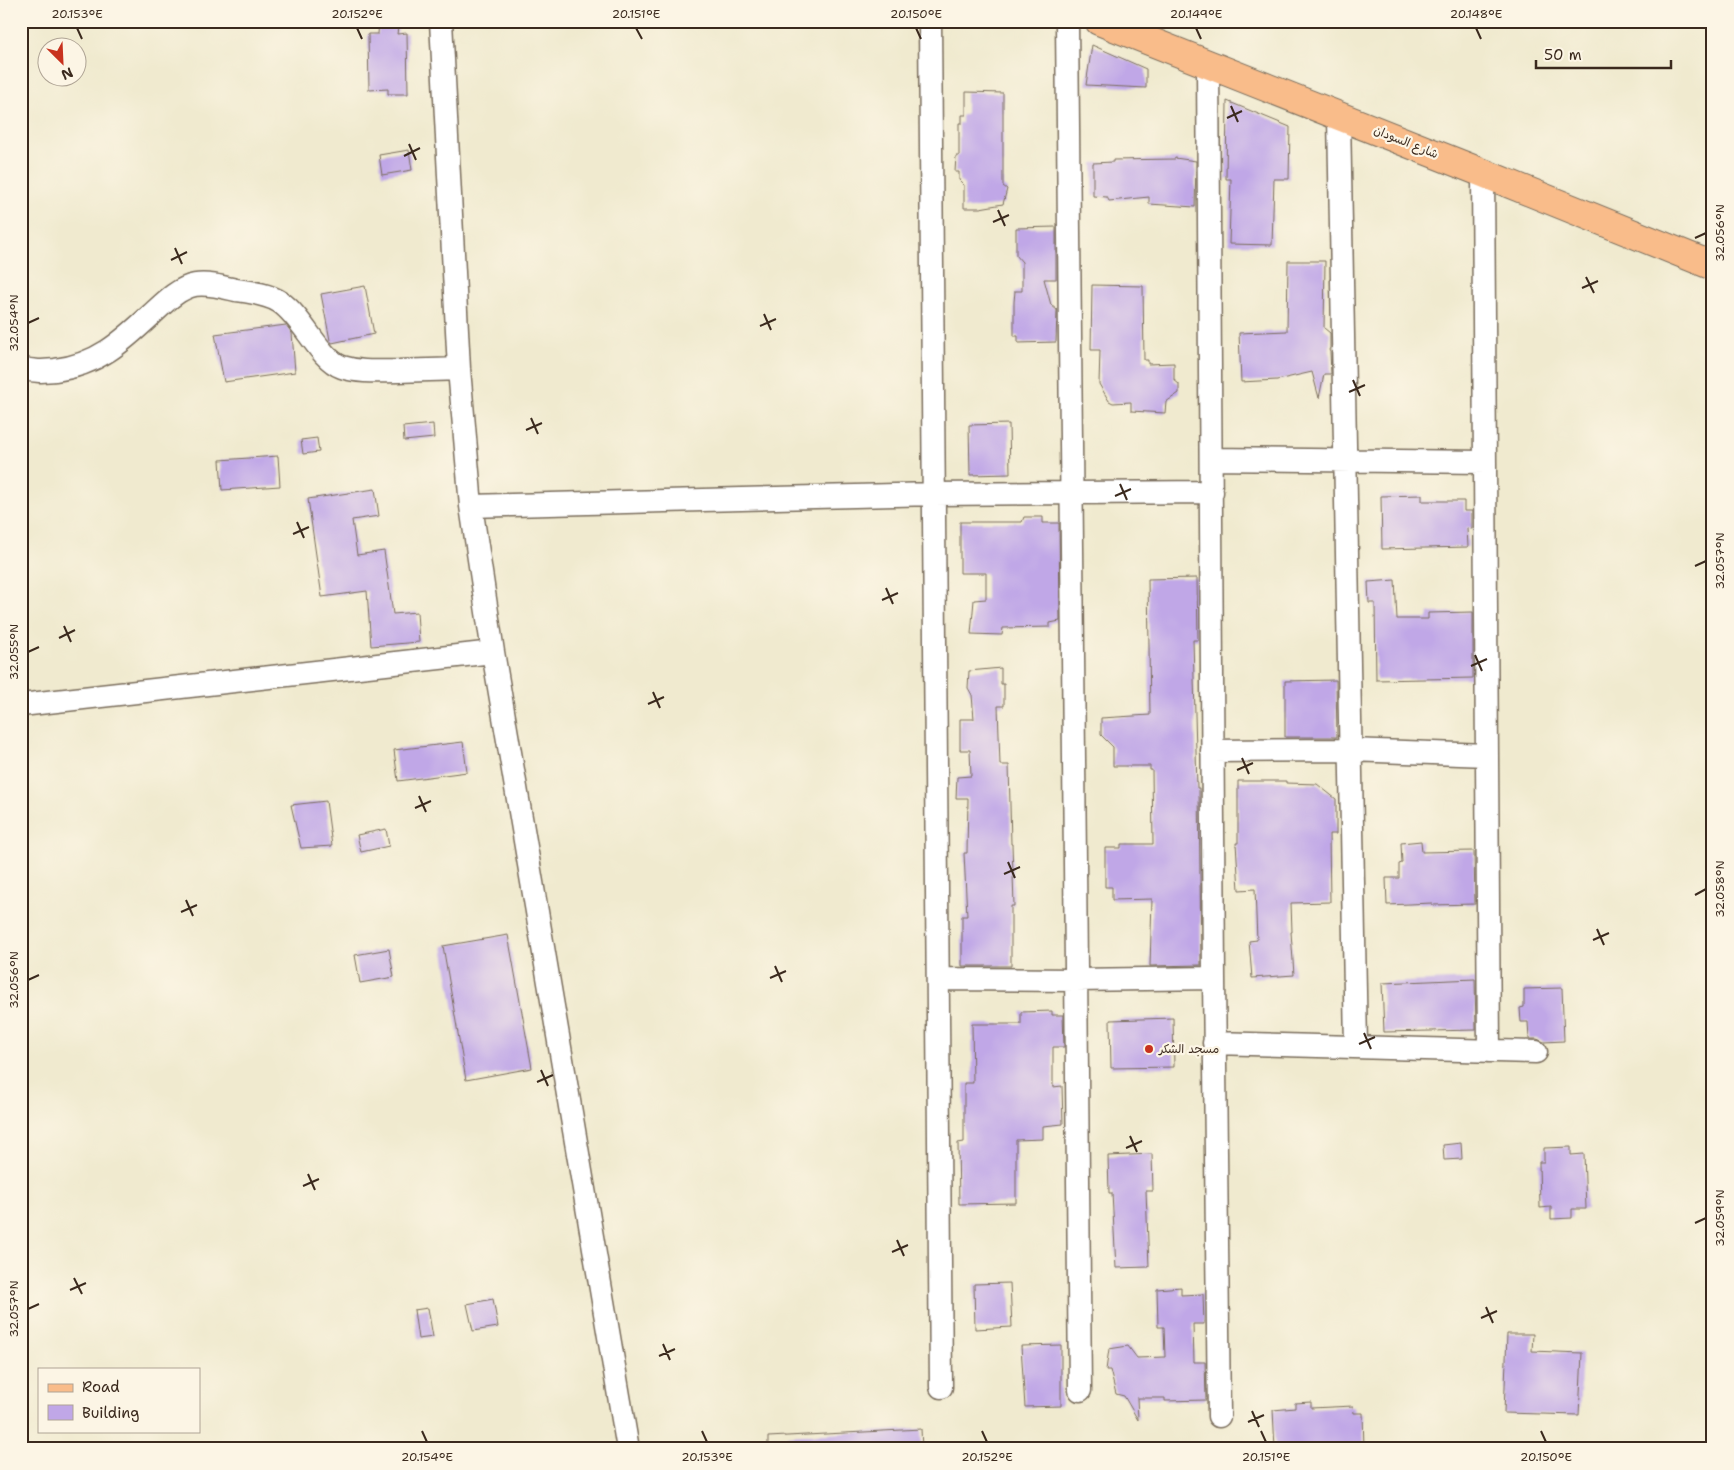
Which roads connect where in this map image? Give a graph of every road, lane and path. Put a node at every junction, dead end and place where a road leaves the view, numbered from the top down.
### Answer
1 (441, 21) edge
2 (930, 21) edge
3 (1067, 21) edge
4 (1099, 21) edge
5 (1208, 65) junction
6 (1339, 116) junction
7 (1483, 173) junction
8 (1713, 266) edge
9 (21, 368) edge
10 (460, 369) junction
11 (1211, 459) junction
12 (1345, 460) junction
13 (1485, 462) junction
14 (1212, 492) junction
15 (1072, 493) junction
16 (934, 494) junction
17 (471, 506) junction
18 (493, 652) junction
19 (21, 705) edge
20 (1350, 750) junction
21 (1212, 751) junction
22 (1487, 754) junction
23 (1214, 978) junction
24 (938, 979) junction
25 (1076, 980) junction
26 (1214, 1043) junction
27 (1356, 1047) junction
28 (1489, 1051) junction
29 (1536, 1052) dead end
30 (941, 1387) dead end
31 (1080, 1390) dead end
32 (1219, 1416) dead end
33 (628, 1449) edge

1 - 10 street
2 - 16 street
3 - 15 street
4 - 5 main road, شارع السودان
5 - 6 main road, شارع السودان
5 - 11 street
6 - 7 main road, شارع السودان
6 - 12 street
7 - 8 main road, شارع السودان
7 - 13 street
9 - 10 street
10 - 17 street
11 - 12 street
11 - 14 street
12 - 13 street
12 - 20 street
13 - 22 street
14 - 15 street
14 - 21 street
15 - 16 street
15 - 25 street
16 - 17 street
16 - 24 street
17 - 18 street
18 - 19 street
18 - 33 street
20 - 21 street
20 - 22 street
20 - 27 street
21 - 23 street
22 - 28 street
23 - 25 street
23 - 26 street
24 - 25 street
24 - 30 street
25 - 31 street
26 - 27 street
26 - 32 street
27 - 28 street
28 - 29 street

